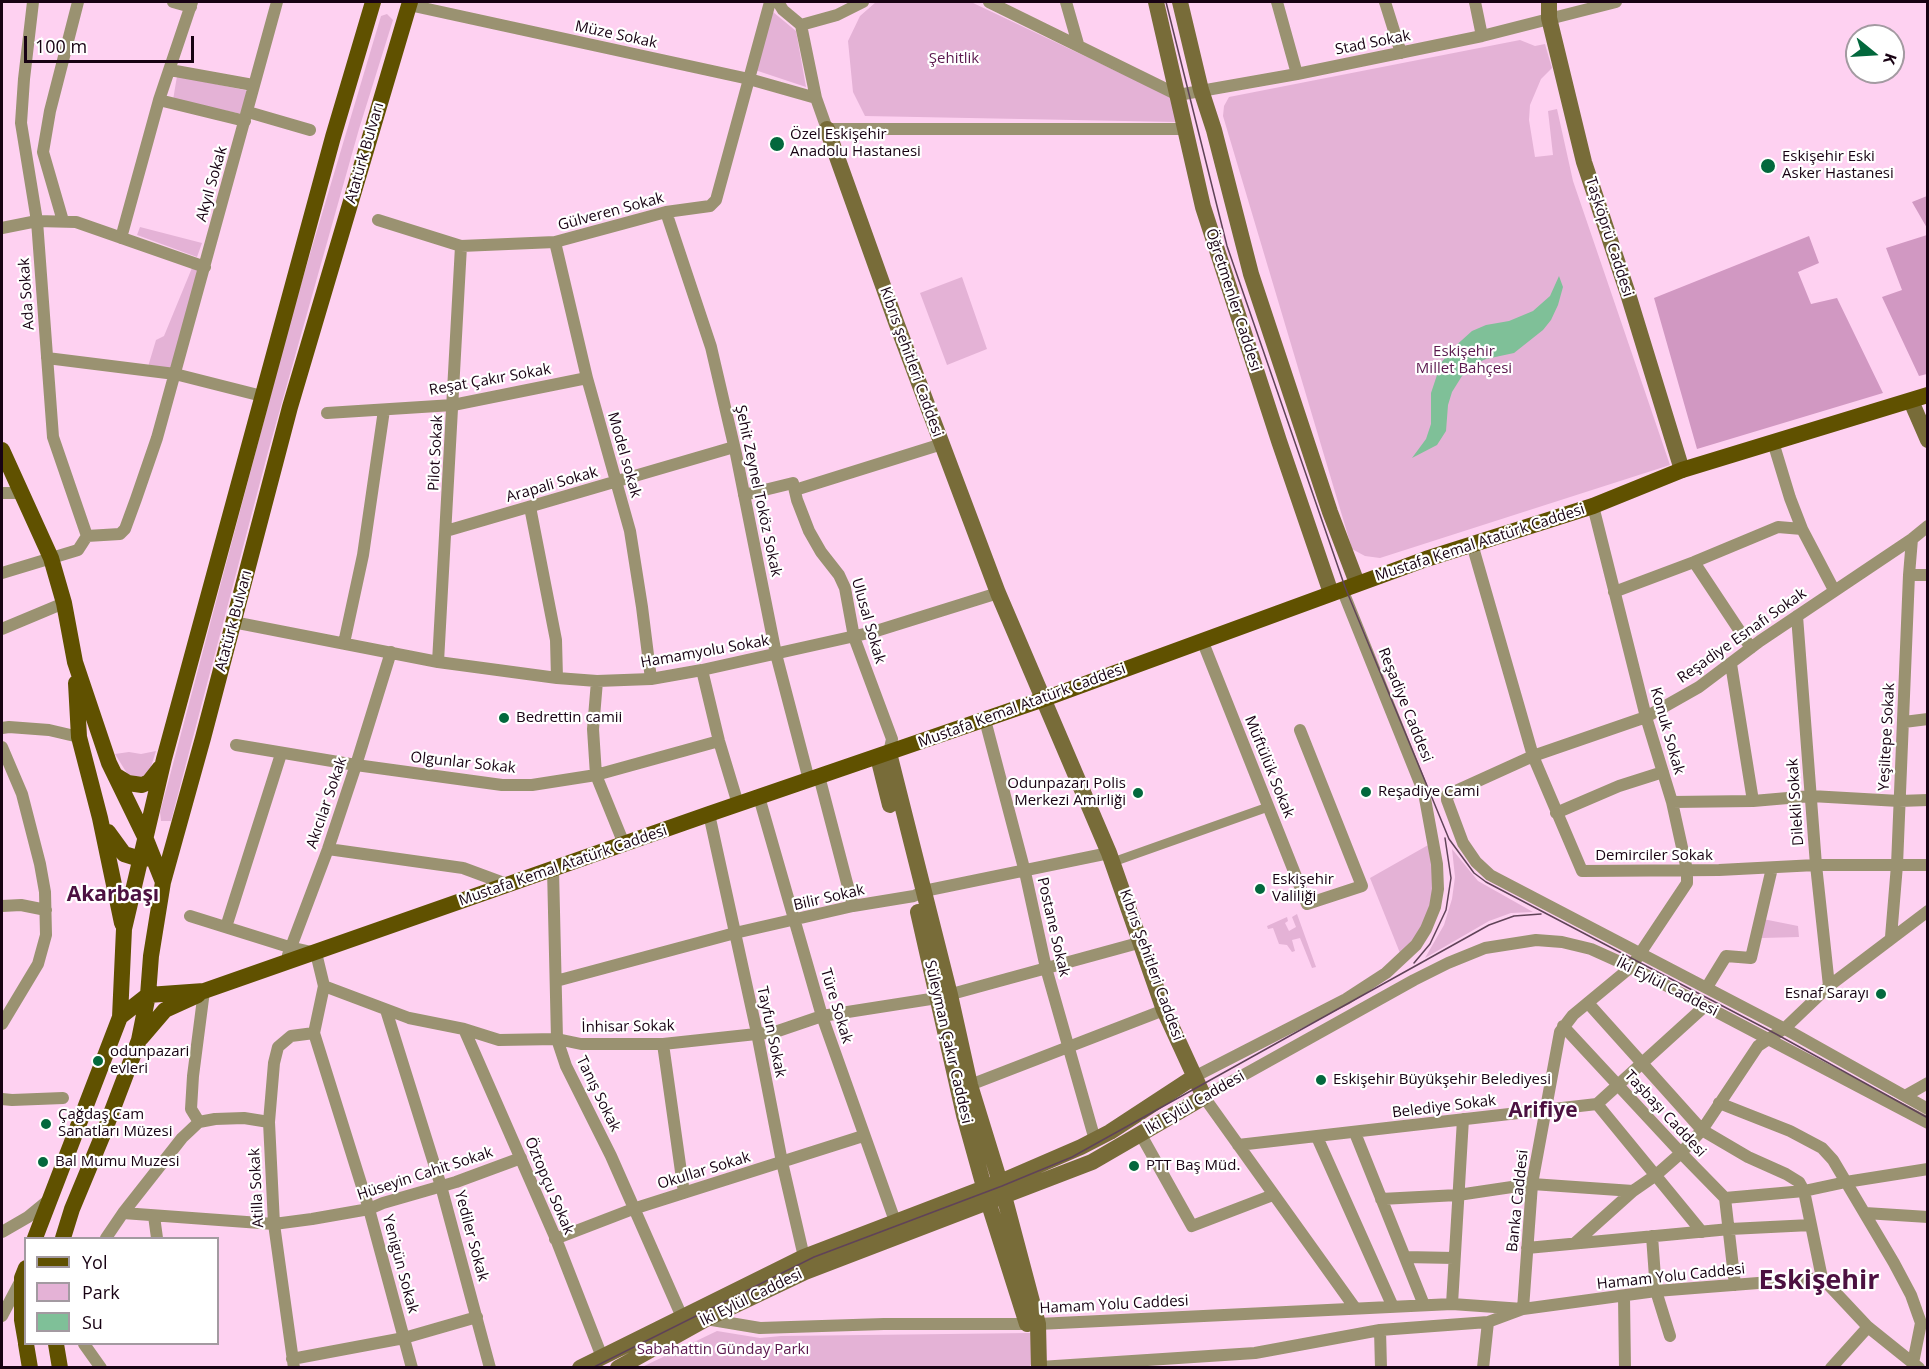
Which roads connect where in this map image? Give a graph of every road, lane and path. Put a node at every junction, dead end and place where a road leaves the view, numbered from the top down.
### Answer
1 (33, 2) edge
2 (78, 2) edge
3 (173, 2) edge
4 (277, 2) edge
5 (374, 2) edge
6 (770, 2) edge
7 (778, 2) edge
8 (863, 2) edge
9 (989, 2) edge
10 (1066, 2) edge
11 (1156, 2) edge
12 (1180, 2) edge
13 (1277, 2) edge
14 (1385, 2) edge
15 (1475, 2) edge
16 (1616, 2) edge
17 (409, 3) edge
18 (191, 4) edge
19 (1549, 10) edge
20 (801, 25) junction
21 (1482, 36) junction
22 (1078, 44) junction
23 (1401, 53) junction
24 (170, 70) junction
25 (1297, 74) junction
26 (749, 79) junction
27 (253, 85) junction
28 (1201, 90) junction
29 (1178, 95) junction
30 (816, 98) junction
31 (159, 100) junction
32 (247, 116) junction
33 (827, 129) junction
34 (1186, 129) junction
35 (310, 130) dead end
36 (666, 212) junction
37 (378, 220) dead end
38 (37, 221) junction
39 (63, 221) junction
40 (2, 228) edge
41 (122, 238) junction
42 (555, 242) junction
43 (461, 246) junction
44 (205, 267) junction
45 (47, 358) junction
46 (175, 374) junction
47 (587, 378) junction
48 (1928, 395) edge
49 (262, 396) junction
50 (1911, 401) junction
51 (453, 405) junction
52 (384, 410) junction
53 (327, 413) dead end
54 (1928, 440) edge
55 (1773, 442) junction
56 (942, 444) junction
57 (734, 447) junction
58 (2, 450) edge
59 (1682, 470) junction
60 (617, 482) junction
61 (795, 490) junction
62 (2, 493) edge
63 (22, 493) junction
64 (744, 495) junction
65 (1593, 506) junction
66 (530, 507) junction
67 (1928, 526) edge
68 (1802, 529) junction
69 (446, 531) junction
70 (87, 536) junction
71 (1912, 539) junction
72 (1472, 544) junction
73 (51, 558) junction
74 (1694, 562) junction
75 (2, 573) edge
76 (1909, 575) junction
77 (1928, 575) edge
78 (1343, 588) junction
79 (1834, 590) junction
80 (1614, 592) junction
81 (998, 593) junction
82 (64, 603) junction
83 (1797, 616) junction
84 (233, 622) junction
85 (2, 629) edge
86 (854, 637) junction
87 (1202, 640) junction
88 (344, 643) junction
89 (1751, 648) junction
90 (391, 652) junction
91 (777, 654) junction
92 (75, 662) junction
93 (438, 662) junction
94 (1731, 663) junction
95 (702, 670) junction
96 (557, 678) junction
97 (651, 679) junction
98 (597, 681) junction
99 (1044, 699) junction
100 (1646, 717) junction
101 (1928, 718) edge
102 (985, 720) junction
103 (1904, 722) junction
104 (2, 728) edge
105 (1300, 730) dead end
106 (79, 737) junction
107 (719, 741) junction
108 (236, 745) dead end
109 (2, 747) edge
110 (281, 754) junction
111 (883, 755) junction
112 (1533, 756) junction
113 (164, 759) junction
114 (356, 765) junction
115 (1663, 772) junction
116 (115, 775) junction
117 (596, 775) junction
118 (814, 778) junction
119 (1811, 796) junction
120 (759, 797) junction
121 (1928, 800) edge
122 (1753, 801) junction
123 (1899, 801) junction
124 (1672, 802) junction
125 (738, 804) junction
126 (1268, 807) junction
127 (1556, 813) junction
128 (709, 814) junction
129 (1453, 814) joint
130 (150, 816) junction
131 (100, 818) junction
132 (179, 822) junction
133 (145, 837) junction
134 (173, 844) junction
135 (624, 844) junction
136 (328, 849) junction
137 (1111, 857) junction
138 (146, 858) junction
139 (1816, 865) junction
140 (1928, 865) edge
141 (1897, 866) junction
142 (1772, 867) junction
143 (553, 869) junction
144 (1687, 870) junction
145 (1025, 872) junction
146 (163, 882) junction
147 (509, 885) junction
148 (919, 893) junction
149 (2, 906) edge
150 (853, 906) junction
151 (1435, 907) joint
152 (46, 910) junction
153 (1928, 911) edge
154 (190, 916) dead end
155 (796, 921) junction
156 (226, 927) junction
157 (124, 929) junction
158 (735, 933) junction
159 (1891, 937) junction
160 (1142, 942) junction
161 (316, 953) junction
162 (1640, 953) junction
163 (288, 954) junction
164 (151, 956) junction
165 (1046, 968) junction
166 (1631, 968) junction
167 (556, 981) junction
168 (324, 986) junction
169 (1829, 986) junction
170 (1707, 987) junction
171 (204, 991) junction
172 (148, 995) junction
173 (944, 996) junction
174 (1588, 1003) junction
175 (1706, 1006) junction
176 (386, 1010) junction
177 (1164, 1010) junction
178 (822, 1016) junction
179 (120, 1017) junction
180 (2, 1024) edge
181 (1563, 1026) junction
182 (1785, 1028) junction
183 (464, 1029) junction
184 (314, 1033) junction
185 (757, 1033) junction
186 (557, 1039) junction
187 (139, 1040) junction
188 (1768, 1040) junction
189 (663, 1044) junction
190 (1069, 1047) junction
191 (1642, 1064) junction
192 (1194, 1077) junction
193 (1928, 1083) edge
194 (970, 1084) junction
195 (1618, 1086) junction
196 (1905, 1096) junction
197 (1204, 1097) junction
198 (63, 1098) dead end
199 (2, 1099) edge
200 (1719, 1103) junction
201 (1597, 1104) junction
202 (1928, 1108) edge
203 (1545, 1110) junction
204 (1463, 1119) junction
205 (199, 1122) junction
206 (269, 1122) junction
207 (1928, 1123) edge
208 (1702, 1130) junction
209 (1355, 1133) junction
210 (1141, 1135) junction
211 (863, 1136) junction
212 (1317, 1137) junction
213 (1095, 1140) junction
214 (1238, 1145) junction
215 (1681, 1154) junction
216 (520, 1158) junction
217 (782, 1162) junction
218 (1928, 1169) edge
219 (1656, 1175) junction
220 (1846, 1182) junction
221 (1532, 1184) junction
222 (441, 1186) junction
223 (994, 1191) junction
224 (1633, 1191) junction
225 (1804, 1191) junction
226 (684, 1193) junction
227 (1274, 1195) junction
228 (1458, 1195) junction
229 (52, 1197) junction
230 (1381, 1198) junction
231 (1725, 1198) junction
232 (369, 1209) junction
233 (633, 1209) junction
234 (123, 1213) junction
235 (1865, 1213) junction
236 (154, 1216) junction
237 (1928, 1217) edge
238 (895, 1221) junction
239 (274, 1224) junction
240 (1811, 1225) junction
241 (1730, 1229) junction
242 (2, 1232) edge
243 (1702, 1232) junction
244 (1652, 1236) junction
245 (36, 1237) edge
246 (64, 1237) edge
247 (106, 1237) edge
248 (157, 1237) edge
249 (555, 1239) junction
250 (1575, 1243) junction
251 (1527, 1248) junction
252 (804, 1257) junction
253 (1405, 1257) junction
254 (1454, 1258) junction
255 (24, 1273) edge
256 (1822, 1278) junction
257 (1735, 1286) junction
258 (1656, 1291) junction
259 (1624, 1297) junction
260 (1452, 1304) junction
261 (1424, 1305) junction
262 (1393, 1307) junction
263 (1355, 1308) junction
264 (1523, 1309) junction
265 (2, 1316) edge
266 (477, 1317) junction
267 (682, 1317) junction
268 (706, 1319) junction
269 (1488, 1322) junction
270 (1032, 1324) junction
271 (1868, 1327) junction
272 (1380, 1330) junction
273 (1928, 1332) edge
274 (24, 1334) edge
275 (1670, 1336) dead end
276 (405, 1338) junction
277 (26, 1345) edge
278 (56, 1345) edge
279 (85, 1345) edge
280 (602, 1356) junction
281 (293, 1363) edge
282 (1162, 1363) edge
283 (1916, 1365) edge
284 (1040, 1367) edge
285 (30, 1368) edge
286 (60, 1368) edge
287 (101, 1368) edge
288 (411, 1368) edge
289 (490, 1368) edge
290 (580, 1368) edge
291 (618, 1368) edge
292 (1381, 1368) edge
293 (1483, 1368) edge
294 (1626, 1368) edge
295 (1831, 1368) edge

1 - 38 street, Ada Sokak
2 - 39 street
3 - 18 street
4 - 27 street, Akyıl Sokak
5 - 49 main road, Atatürk Bulvarı
6 - 26 street
7 - 20 street
8 - 20 street
9 - 22 street
10 - 22 street
11 - 29 main road, Öğretmenler Caddesi
12 - 28 main road, Öğretmenler Caddesi
13 - 25 street
14 - 23 street
15 - 21 street
16 - 19 street, Stad Sokak
17 - 26 street, Müze Sokak
17 - 84 main road, Atatürk Bulvarı
18 - 24 street
19 - 21 street, Stad Sokak
19 - 59 main road, Taşköprü Caddesi
20 - 30 street
21 - 23 street, Stad Sokak
22 - 29 street
23 - 25 street, Stad Sokak
24 - 27 street
24 - 31 street
25 - 28 street, Stad Sokak
26 - 30 street, Müze Sokak
26 - 36 street, Gülveren Sokak
27 - 32 street, Akyıl Sokak
28 - 29 street, Stad Sokak
28 - 78 main road, Öğretmenler Caddesi
29 - 34 main road, Öğretmenler Caddesi
30 - 33 street
31 - 32 street
31 - 41 street
32 - 35 street
32 - 44 street, Akyıl Sokak
33 - 34 street
33 - 56 main road, Kıbrıs şehitleri Caddesi
34 - 78 main road, Öğretmenler Caddesi
36 - 42 street, Gülveren Sokak
36 - 57 street, Şehit Zeynel Toköz Sokak
37 - 43 street, Gülveren Sokak
38 - 39 street
38 - 40 street
38 - 45 street, Ada Sokak
39 - 41 street
41 - 44 street
42 - 43 street, Gülveren Sokak
42 - 47 street, Model sokak
43 - 51 street, Pilot Sokak
44 - 46 street, Akyıl Sokak
45 - 46 street
45 - 70 street, Ada Sokak
46 - 49 street
46 - 70 street, Akyıl Sokak
47 - 51 street, Reşat Çakır Sokak
47 - 60 street, Model sokak
48 - 50 main road, Mustafa Kemal Atatürk Caddesi
49 - 113 main road, Atatürk Bulvarı
50 - 54 main road
50 - 55 main road, Mustafa Kemal Atatürk Caddesi
51 - 52 street, Reşat Çakır Sokak
51 - 69 street, Pilot Sokak
52 - 53 street, Reşat Çakır Sokak
52 - 88 street
55 - 59 main road, Mustafa Kemal Atatürk Caddesi
55 - 68 street
56 - 61 street
56 - 81 main road, Kıbrıs şehitleri Caddesi
57 - 60 street, Arapali Sokak
57 - 64 street, Şehit Zeynel Toköz Sokak
58 - 63 main road
59 - 65 main road, Mustafa Kemal Atatürk Caddesi
60 - 66 street, Arapali Sokak
60 - 97 street, Model sokak
61 - 64 street
61 - 86 street, Ulusal Sokak
62 - 63 street
63 - 73 main road
64 - 91 street, Şehit Zeynel Toköz Sokak
65 - 72 main road, Mustafa Kemal Atatürk Caddesi
65 - 80 street, Konuk Sokak
66 - 69 street, Arapali Sokak
66 - 96 street
67 - 71 street, Reşadiye Esnafı Sokak
68 - 74 street
68 - 79 street
69 - 93 street, Pilot Sokak
70 - 73 street
71 - 76 street, Yeşiltepe Sokak
71 - 79 street, Reşadiye Esnafı Sokak
72 - 78 main road, Mustafa Kemal Atatürk Caddesi
72 - 112 street, Demirciler Sokak
73 - 75 street
73 - 82 main road
74 - 80 street
74 - 89 street
76 - 77 street
76 - 103 street, Yeşiltepe Sokak
78 - 87 main road, Mustafa Kemal Atatürk Caddesi
78 - 151 street, Reşadiye Caddesi
79 - 83 street, Reşadiye Esnafı Sokak
80 - 100 street, Konuk Sokak
81 - 86 street, Hamamyolu Sokak
81 - 99 main road, Kıbrıs Şehitleri Caddesi
82 - 85 street
82 - 92 main road
83 - 89 street, Reşadiye Esnafı Sokak
83 - 119 street, Dilekli Sokak
84 - 88 street, Hamamyolu Sokak
84 - 132 main road, Atatürk Bulvarı
86 - 91 street, Hamamyolu Sokak
86 - 111 street, Ulusal Sokak
87 - 99 main road, Mustafa Kemal Atatürk Caddesi
87 - 126 street, Müftülük Sokak
88 - 90 street, Hamamyolu Sokak
89 - 94 street, Reşadiye Esnafı Sokak
90 - 93 street, Hamamyolu Sokak
90 - 114 street, Akıcılar Sokak
91 - 95 street, Hamamyolu Sokak
91 - 118 street, Şehit Zeynel Toköz Sokak
92 - 106 main road
92 - 116 main road
93 - 96 street, Hamamyolu Sokak
94 - 100 street, Reşadiye Esnafı Sokak
94 - 122 street
95 - 97 street, Hamamyolu Sokak
95 - 107 street
96 - 98 street, Hamamyolu Sokak
97 - 98 street, Hamamyolu Sokak
98 - 117 street
99 - 102 main road, Mustafa Kemal Atatürk Caddesi
99 - 137 main road, Kıbrıs Şehitleri Caddesi
100 - 112 street, Reşadiye Esnafı Sokak
100 - 115 street, Konuk Sokak
101 - 103 street
102 - 111 main road, Mustafa Kemal Atatürk Caddesi
102 - 145 street, Postane Sokak
103 - 123 street, Yeşiltepe Sokak
104 - 106 street
105 - 126 street, Müftülük Sokak
106 - 131 main road
107 - 117 street, Olgunlar Sokak
107 - 125 street
108 - 110 street, Olgunlar Sokak
109 - 152 street
110 - 114 street, Olgunlar Sokak
110 - 156 street
111 - 118 main road, Mustafa Kemal Atatürk Caddesi
111 - 148 main road, Süleyman Çakır Caddesi
112 - 127 street, Demirciler Sokak
112 - 129 street, Reşadiye Esnafı Sokak
113 - 116 main road
113 - 130 main road, Atatürk Bulvarı
114 - 117 street, Olgunlar Sokak
114 - 136 street, Akıcılar Sokak
115 - 124 street, Konuk Sokak
115 - 127 street
116 - 133 main road
117 - 135 street
118 - 120 main road, Mustafa Kemal Atatürk Caddesi
118 - 150 street, Şehit Zeynel Toköz Sokak
119 - 122 street
119 - 123 street
119 - 139 street, Dilekli Sokak
120 - 125 main road, Mustafa Kemal Atatürk Caddesi
120 - 155 street, Türe Sokak
121 - 123 street
122 - 124 street
123 - 141 street, Yeşiltepe Sokak
124 - 144 street, Konuk Sokak
125 - 128 main road, Mustafa Kemal Atatürk Caddesi
126 - 137 street
127 - 144 street, Demirciler Sokak
128 - 135 main road, Mustafa Kemal Atatürk Caddesi
128 - 158 street, Tayfun Sokak
129 - 162 street, İki Eylül Caddesi
130 - 132 main road
130 - 133 main road, Atatürk Bulvarı
131 - 138 main road
131 - 157 main road
132 - 134 main road, Atatürk Bulvarı
133 - 138 main road
134 - 138 main road
134 - 146 main road, Atatürk Bulvarı
135 - 143 main road, Mustafa Kemal Atatürk Caddesi
136 - 147 street
136 - 163 street, Akıcılar Sokak
137 - 145 street, Bilir Sokak
137 - 160 main road, Kıbrıs Şehitleri Caddesi
138 - 146 main road
138 - 157 main road
139 - 141 street, Demirciler Sokak
139 - 142 street, Demirciler Sokak
139 - 169 street, Dilekli Sokak
140 - 141 street, Demirciler Sokak
141 - 159 street, Yeşiltepe Sokak
142 - 144 street, Demirciler Sokak
142 - 170 street
143 - 147 main road, Mustafa Kemal Atatürk Caddesi
143 - 167 street, Tanış Sokak
144 - 162 street
145 - 148 street, Bilir Sokak
145 - 165 street, Postane Sokak
146 - 164 main road, Atatürk Bulvarı
147 - 161 main road, Mustafa Kemal Atatürk Caddesi
148 - 150 street, Bilir Sokak
148 - 173 main road, Süleyman Çakır Caddesi
149 - 152 street
150 - 155 street, Bilir Sokak
151 - 192 street, İki Eylül Caddesi
152 - 180 street
153 - 159 street
154 - 156 street
155 - 158 street, Bilir Sokak
155 - 178 street, Türe Sokak
156 - 163 street
157 - 179 main road
158 - 167 street, Bilir Sokak
158 - 185 street, Tayfun Sokak
159 - 169 street
160 - 165 street, İnhisar Sokak
160 - 177 main road, Kıbrıs Şehitleri Caddesi
161 - 163 main road, Mustafa Kemal Atatürk Caddesi
161 - 168 street
162 - 166 street
162 - 170 street, İki Eylül Caddesi
163 - 171 main road, Mustafa Kemal Atatürk Caddesi
164 - 171 main road
164 - 172 main road, Atatürk Bulvarı
165 - 173 street, İnhisar Sokak
165 - 190 street, Postane Sokak
166 - 174 street
166 - 175 street, İki Eylül Caddesi
166 - 197 street, İki Eylül Caddesi
167 - 186 street, Tanış Sokak
168 - 176 street, İnhisar Sokak
168 - 184 street
169 - 182 street
170 - 182 street, İki Eylül Caddesi
171 - 172 main road, Mustafa Kemal Atatürk Caddesi
171 - 187 main road
171 - 205 street
172 - 179 main road
172 - 187 main road, Atatürk Bulvarı
173 - 178 street, İnhisar Sokak
173 - 194 main road, Süleyman Çakır Caddesi
173 - 223 main road, Süleyman Çakır Caddesi
174 - 181 street
174 - 191 street
175 - 188 street, İki Eylül Caddesi
175 - 191 street
176 - 183 street, İnhisar Sokak
176 - 222 street, Yediler Sokak
177 - 190 street
177 - 192 main road, Kıbrıs Şehitleri Caddesi
178 - 185 street, İnhisar Sokak
178 - 211 street, Türe Sokak
179 - 229 main road
181 - 195 street, Taşbaşı Caddesi
181 - 203 street, Banka Caddesi
182 - 188 street
182 - 196 street, İki Eylül Caddesi
183 - 186 street, İnhisar Sokak
183 - 216 street, Öztopçu Sokak
184 - 206 street, Atilla Sokak
184 - 232 street, Yenigün Sokak
185 - 189 street, İnhisar Sokak
185 - 217 street, Tayfun Sokak
186 - 189 street, İnhisar Sokak
186 - 233 street, Tanış Sokak
187 - 246 main road, Atatürk Bulvarı
188 - 200 street
188 - 207 street, İki Eylül Caddesi
189 - 226 street
190 - 194 street
190 - 213 street, Postane Sokak
191 - 195 street
191 - 208 street
192 - 197 main road, Kıbrıs Şehitleri Caddesi
192 - 213 main road, İki Eylül Caddesi
193 - 196 street
194 - 223 main road, Süleyman Çakır Caddesi
195 - 201 street
195 - 215 street, Taşbaşı Caddesi
196 - 202 street, İki Eylül Caddesi
197 - 210 main road, İki Eylül Caddesi
197 - 214 street, Kıbrıs Şehitleri Caddesi
198 - 199 street
200 - 208 street
200 - 220 street
201 - 203 street, Belediye Sokak
201 - 219 street
203 - 204 street, Belediye Sokak
203 - 221 street, Banka Caddesi
204 - 209 street, Belediye Sokak
204 - 228 street
205 - 206 street
205 - 234 street
206 - 239 street, Atilla Sokak
208 - 215 street
208 - 225 street
209 - 212 street, Belediye Sokak
209 - 230 street
210 - 223 main road, İki Eylül Caddesi
210 - 227 street
211 - 217 street, Okullar Sokak
211 - 238 street, Türe Sokak
212 - 214 street, Belediye Sokak
212 - 262 street
213 - 223 main road, İki Eylül Caddesi
214 - 227 street, Kıbrıs Şehitleri Caddesi
215 - 219 street
215 - 231 street, Taşbaşı Caddesi
216 - 222 street, Hüseyin Cahit Sokak
216 - 249 street, Öztopçu Sokak
217 - 226 street, Okullar Sokak
217 - 252 street, Tayfun Sokak
218 - 220 street
219 - 224 street
219 - 243 street
220 - 225 street
220 - 235 street
221 - 224 street
221 - 228 street
221 - 251 street, Banka Caddesi
222 - 232 street, Hüseyin Cahit Sokak
222 - 266 street, Yediler Sokak
223 - 238 main road, İki Eylül Caddesi
223 - 268 main road, İki Eylül Caddesi
223 - 270 main road
224 - 250 street
225 - 231 street
225 - 240 street
226 - 233 street, Okullar Sokak
227 - 263 street, Kıbrıs Şehitleri Caddesi
228 - 230 street
228 - 254 street
229 - 242 street
229 - 245 main road
230 - 253 street
231 - 241 street
232 - 239 street, Hüseyin Cahit Sokak
232 - 276 street, Yenigün Sokak
233 - 249 street, Okullar Sokak
233 - 267 street, Tanış Sokak
234 - 236 street, Hüseyin Cahit Sokak
234 - 247 street
235 - 237 street
235 - 283 street
236 - 239 street, Hüseyin Cahit Sokak
236 - 248 street
238 - 252 main road, İki Eylül Caddesi
239 - 281 street, Atilla Sokak
240 - 241 street
240 - 256 street
241 - 243 street
241 - 257 street
243 - 244 street
244 - 250 street
244 - 258 street
249 - 280 street, Öztopçu Sokak
250 - 251 street
251 - 264 street, Banka Caddesi
252 - 267 main road, İki Eylül Caddesi
253 - 254 street
253 - 261 street
254 - 260 street
255 - 265 street
255 - 274 main road
256 - 257 street, Hamam Yolu Caddesi
256 - 271 street
257 - 258 street, Hamam Yolu Caddesi
258 - 259 street, Hamam Yolu Caddesi
258 - 275 street
259 - 264 street, Hamam Yolu Caddesi
259 - 294 street
260 - 261 street, Hamam Yolu Caddesi
260 - 264 street, Hamam Yolu Caddesi
261 - 262 street, Hamam Yolu Caddesi
262 - 263 street, Hamam Yolu Caddesi
263 - 270 street, Hamam Yolu Caddesi
264 - 269 street, Hamam Yolu Caddesi
266 - 276 street
266 - 289 street, Yediler Sokak
267 - 280 main road, İki Eylül Caddesi
268 - 270 street, Hamam Yolu Caddesi
268 - 291 main road, İki Eylül Caddesi
269 - 272 street, Hamam Yolu Caddesi
269 - 293 street
270 - 284 main road
271 - 283 street
271 - 295 street
272 - 282 street, Hamam Yolu Caddesi
272 - 292 street
273 - 283 street
276 - 281 street
276 - 288 street, Yenigün Sokak
277 - 285 main road
278 - 286 main road
279 - 287 street
280 - 290 main road, İki Eylül Caddesi
282 - 284 street, Hamam Yolu Caddesi

